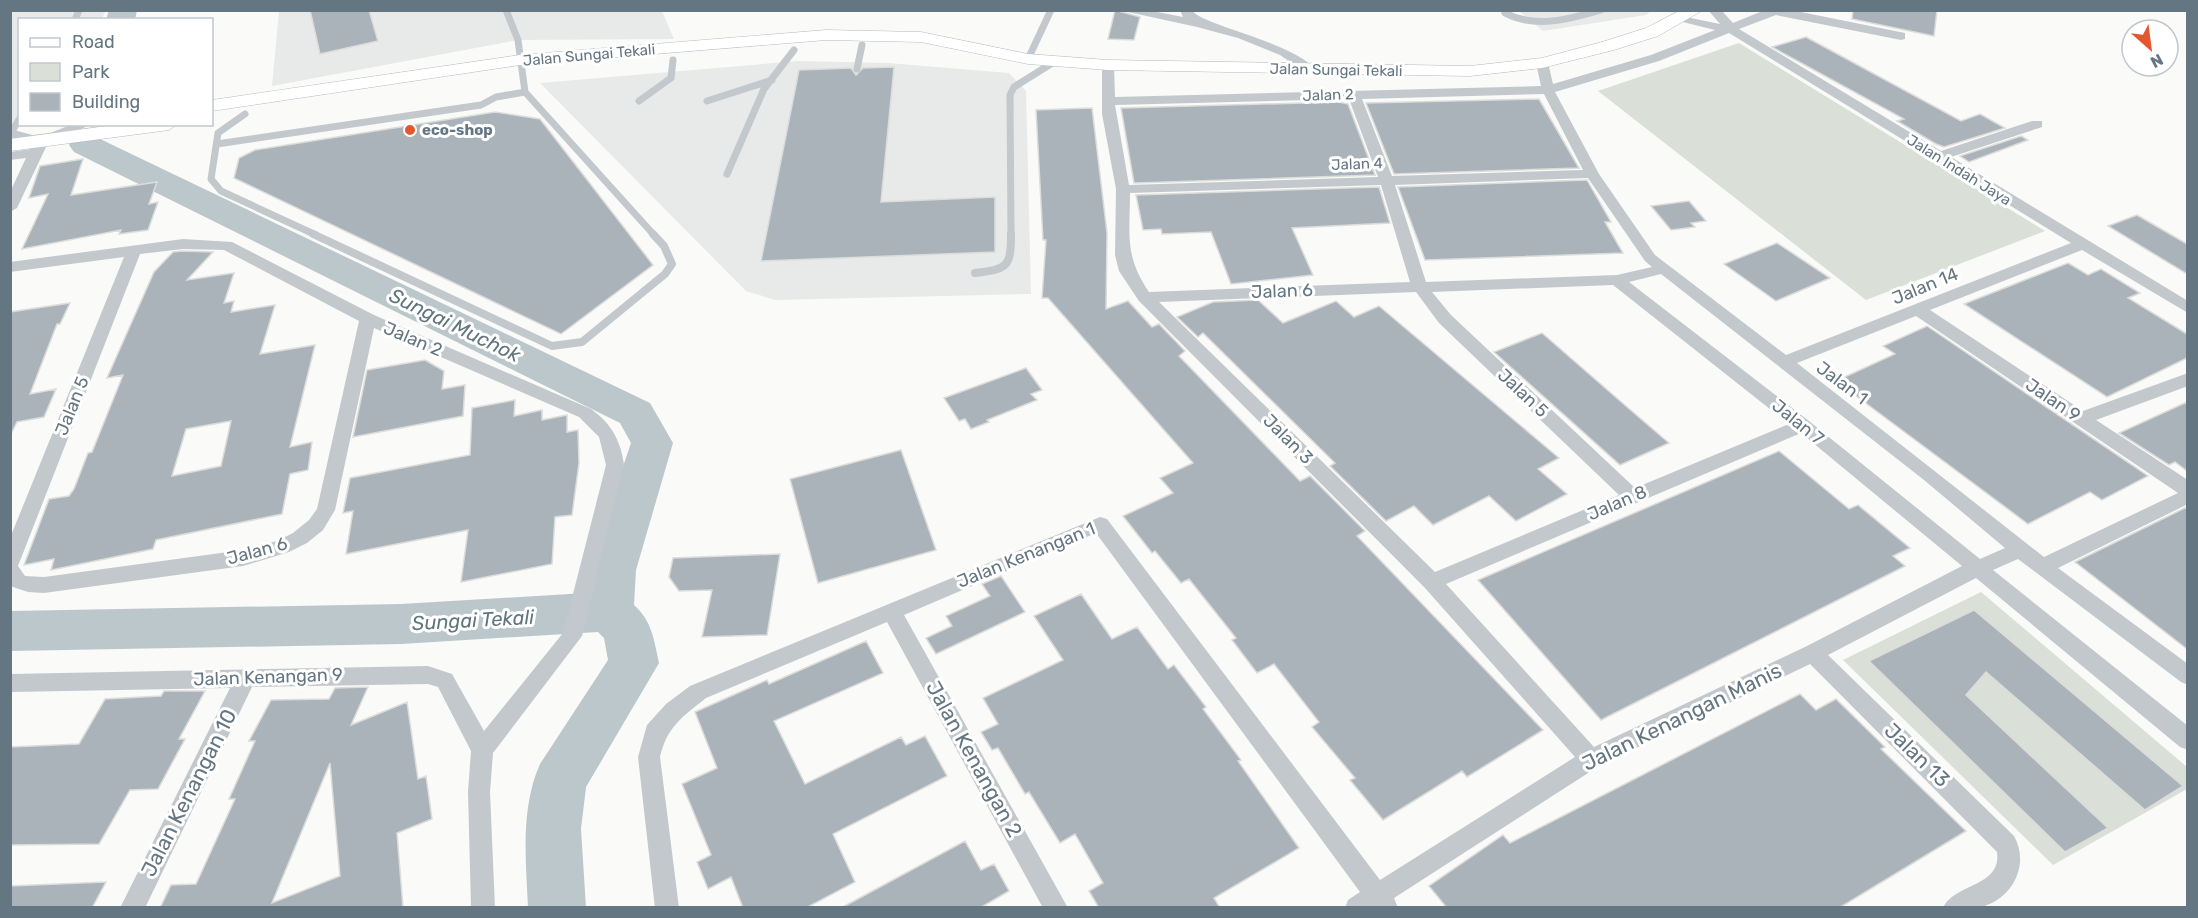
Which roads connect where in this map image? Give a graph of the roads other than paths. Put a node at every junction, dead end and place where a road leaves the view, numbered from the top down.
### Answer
1 (506, 10) edge
2 (1052, 10) edge
3 (1125, 10) edge
4 (1186, 10) edge
5 (1508, 10) edge
6 (1601, 10) edge
7 (1714, 10) edge
8 (1777, 11) edge
9 (1688, 15) edge
10 (1198, 23) junction
11 (1731, 30) junction
12 (1901, 36) dead end
13 (862, 45) junction
14 (968, 46) junction
15 (794, 50) junction
16 (1028, 59) junction
17 (673, 60) junction
18 (1054, 62) junction
19 (1542, 63) junction
20 (1108, 65) junction
21 (521, 67) junction
22 (857, 69) dead end
23 (1310, 70) junction
24 (772, 80) junction
25 (1548, 90) junction
26 (525, 92) junction
27 (1354, 94) junction
28 (639, 101) dead end
29 (707, 101) dead end
30 (1108, 101) junction
31 (213, 106) edge
32 (245, 114) junction
33 (213, 118) edge
34 (2037, 124) dead end
35 (62, 126) edge
36 (82, 126) edge
37 (158, 126) edge
38 (11, 133) edge
39 (217, 144) junction
40 (10, 146) edge
41 (39, 148) junction
42 (10, 156) edge
43 (1938, 157) junction
44 (727, 174) dead end
45 (1592, 174) junction
46 (1386, 179) junction
47 (1124, 189) junction
48 (10, 208) edge
49 (2081, 245) junction
50 (134, 250) junction
51 (10, 267) edge
52 (1664, 269) junction
53 (975, 273) dead end
54 (1617, 280) junction
55 (1419, 285) junction
56 (1145, 297) junction
57 (2187, 308) edge
58 (1919, 310) junction
59 (368, 320) junction
60 (1783, 362) junction
61 (2187, 379) edge
62 (2080, 419) junction
63 (1803, 425) junction
64 (2187, 490) edge
65 (1632, 496) junction
66 (2187, 496) edge
67 (2020, 550) junction
68 (10, 563) edge
69 (2044, 566) junction
70 (1976, 568) junction
71 (14, 575) edge
72 (1432, 582) junction
73 (891, 610) junction
74 (1812, 653) junction
75 (2187, 676) edge
76 (246, 678) junction
77 (10, 682) edge
78 (2187, 740) edge
79 (482, 750) junction
80 (1591, 759) junction
81 (1382, 901) edge
82 (132, 908) edge
83 (483, 908) edge
84 (667, 908) edge
85 (1056, 908) edge
86 (1357, 908) edge
87 (1955, 908) edge

1 - 21 lane
2 - 16 lane
3 - 10 street
4 - 10 street
5 - 6 lane
7 - 11 street, Jalan Indah Jaya
8 - 11 street, Jalan 2
8 - 12 street
9 - 11 street, Jalan Indah Jaya
9 - 19 street, Jalan Sungai Tekali
10 - 23 street
11 - 25 street, Jalan 2
11 - 43 street, Jalan Indah Jaya
13 - 14 street, Jalan Sungai Tekali
13 - 15 street, Jalan Sungai Tekali
13 - 22 lane
14 - 16 street, Jalan Sungai Tekali
14 - 21 street, Jalan Sungai Tekali
15 - 17 street, Jalan Sungai Tekali
15 - 24 lane
16 - 18 street, Jalan Sungai Tekali
17 - 21 street, Jalan Sungai Tekali
17 - 28 lane
18 - 20 street, Jalan Sungai Tekali
18 - 53 lane
19 - 23 street, Jalan Sungai Tekali
19 - 25 street, Jalan 1
20 - 23 street, Jalan Sungai Tekali
20 - 30 street, Jalan 3
21 - 26 lane
21 - 31 street, Jalan Sungai Tekali
21 - 32 street, Jalan Sungai Tekali
24 - 29 lane
24 - 44 lane
25 - 27 street, Jalan 2
25 - 45 street, Jalan 1
26 - 39 lane
26 - 39 lane
27 - 30 street, Jalan 2
27 - 46 street
30 - 47 street, Jalan 3
32 - 33 street, Jalan Sungai Tekali
32 - 39 lane
34 - 43 street
35 - 38 street
36 - 41 street
37 - 41 street
38 - 41 street
40 - 41 street
41 - 42 street
41 - 48 street
43 - 49 street, Jalan Indah Jaya
45 - 46 street, Jalan 4
45 - 52 street, Jalan 1
46 - 47 street, Jalan 4
46 - 55 street
47 - 56 street, Jalan 3
49 - 57 street, Jalan Indah Jaya
49 - 58 street, Jalan 14
50 - 51 street, Jalan 2
50 - 59 street, Jalan 2
50 - 68 street, Jalan 5
52 - 54 street, Jalan 6
52 - 60 street, Jalan 1
54 - 55 street, Jalan 6
54 - 63 street, Jalan 7
55 - 56 street, Jalan 6
55 - 65 street, Jalan 5
56 - 72 street, Jalan 3
58 - 60 street, Jalan 14
58 - 62 street, Jalan 9
59 - 71 street, Jalan 6
59 - 79 street, Jalan 2
60 - 67 street, Jalan 1
61 - 62 street
62 - 64 street, Jalan 9
63 - 65 street, Jalan 8
63 - 70 street, Jalan 7
65 - 72 street, Jalan 8
66 - 69 street
67 - 69 street, Jalan 1
67 - 70 street, Jalan Kenangan Manis
69 - 75 street, Jalan 1
70 - 74 street, Jalan Kenangan Manis
70 - 78 street, Jalan 7
72 - 80 street, Jalan 3
73 - 81 street, Jalan Kenangan 1
73 - 84 street, Jalan Kenangan 1
73 - 85 street, Jalan Kenangan 2
74 - 80 street, Jalan Kenangan Manis
74 - 87 street, Jalan 13
76 - 77 street, Jalan Kenangan 9
76 - 79 street, Jalan Kenangan 9
76 - 82 street, Jalan Kenangan 10
79 - 83 street
80 - 81 street, Jalan Kenangan Manis
81 - 86 street, Jalan Kenangan Manis

